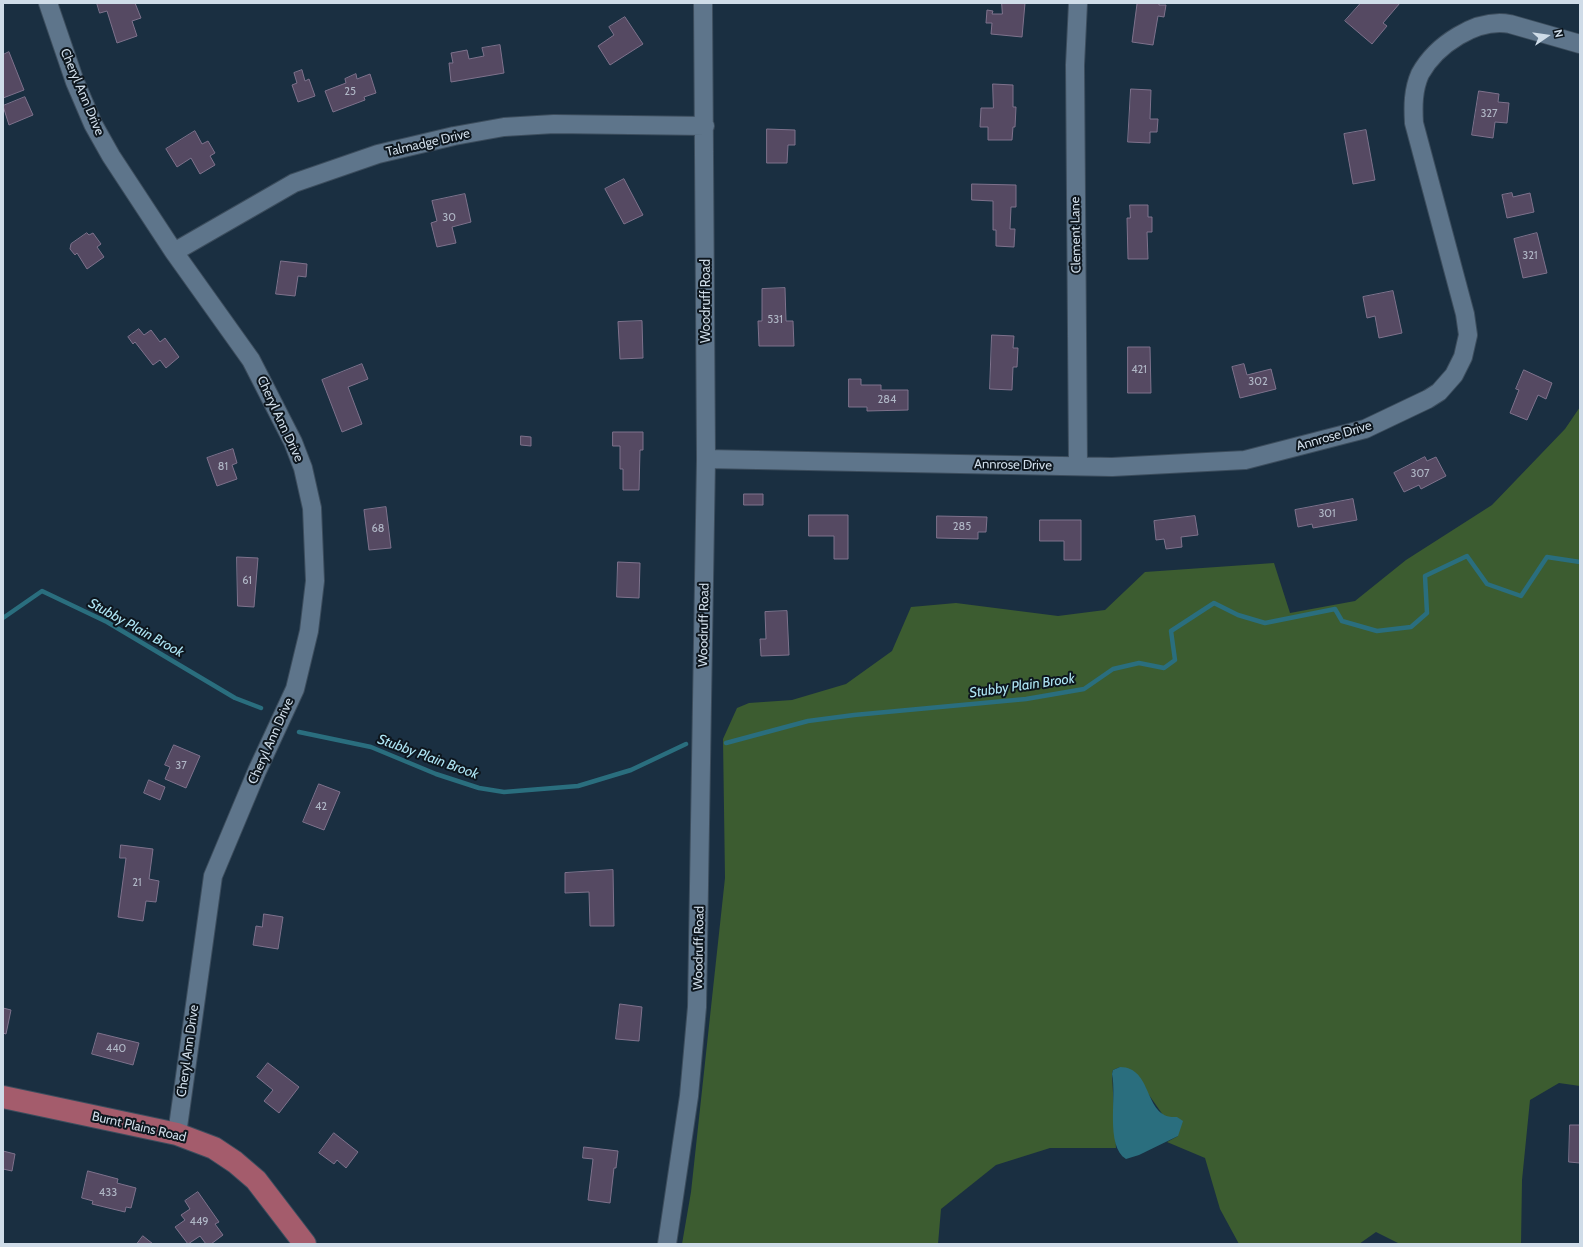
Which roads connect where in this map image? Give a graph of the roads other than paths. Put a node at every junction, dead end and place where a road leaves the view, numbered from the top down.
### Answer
1 (48, 3) edge
2 (702, 3) edge
3 (1078, 3) edge
4 (1580, 44) edge
5 (705, 126) junction
6 (174, 252) junction
7 (706, 459) junction
8 (1078, 466) junction
9 (3, 1097) edge
10 (177, 1134) junction
11 (305, 1244) edge
12 (667, 1244) edge

1 - 6 street, Cheryl Ann Drive
2 - 5 street, Woodruff Road
3 - 8 street, Clement Lane
4 - 8 street, Annrose Drive
5 - 6 street, Talmadge Drive
5 - 7 street, Woodruff Road
6 - 10 street, Cheryl Ann Drive
7 - 8 street, Annrose Drive
7 - 12 street, Woodruff Road
9 - 10 main road, Burnt Plains Road
10 - 11 main road, Burnt Plains Road

